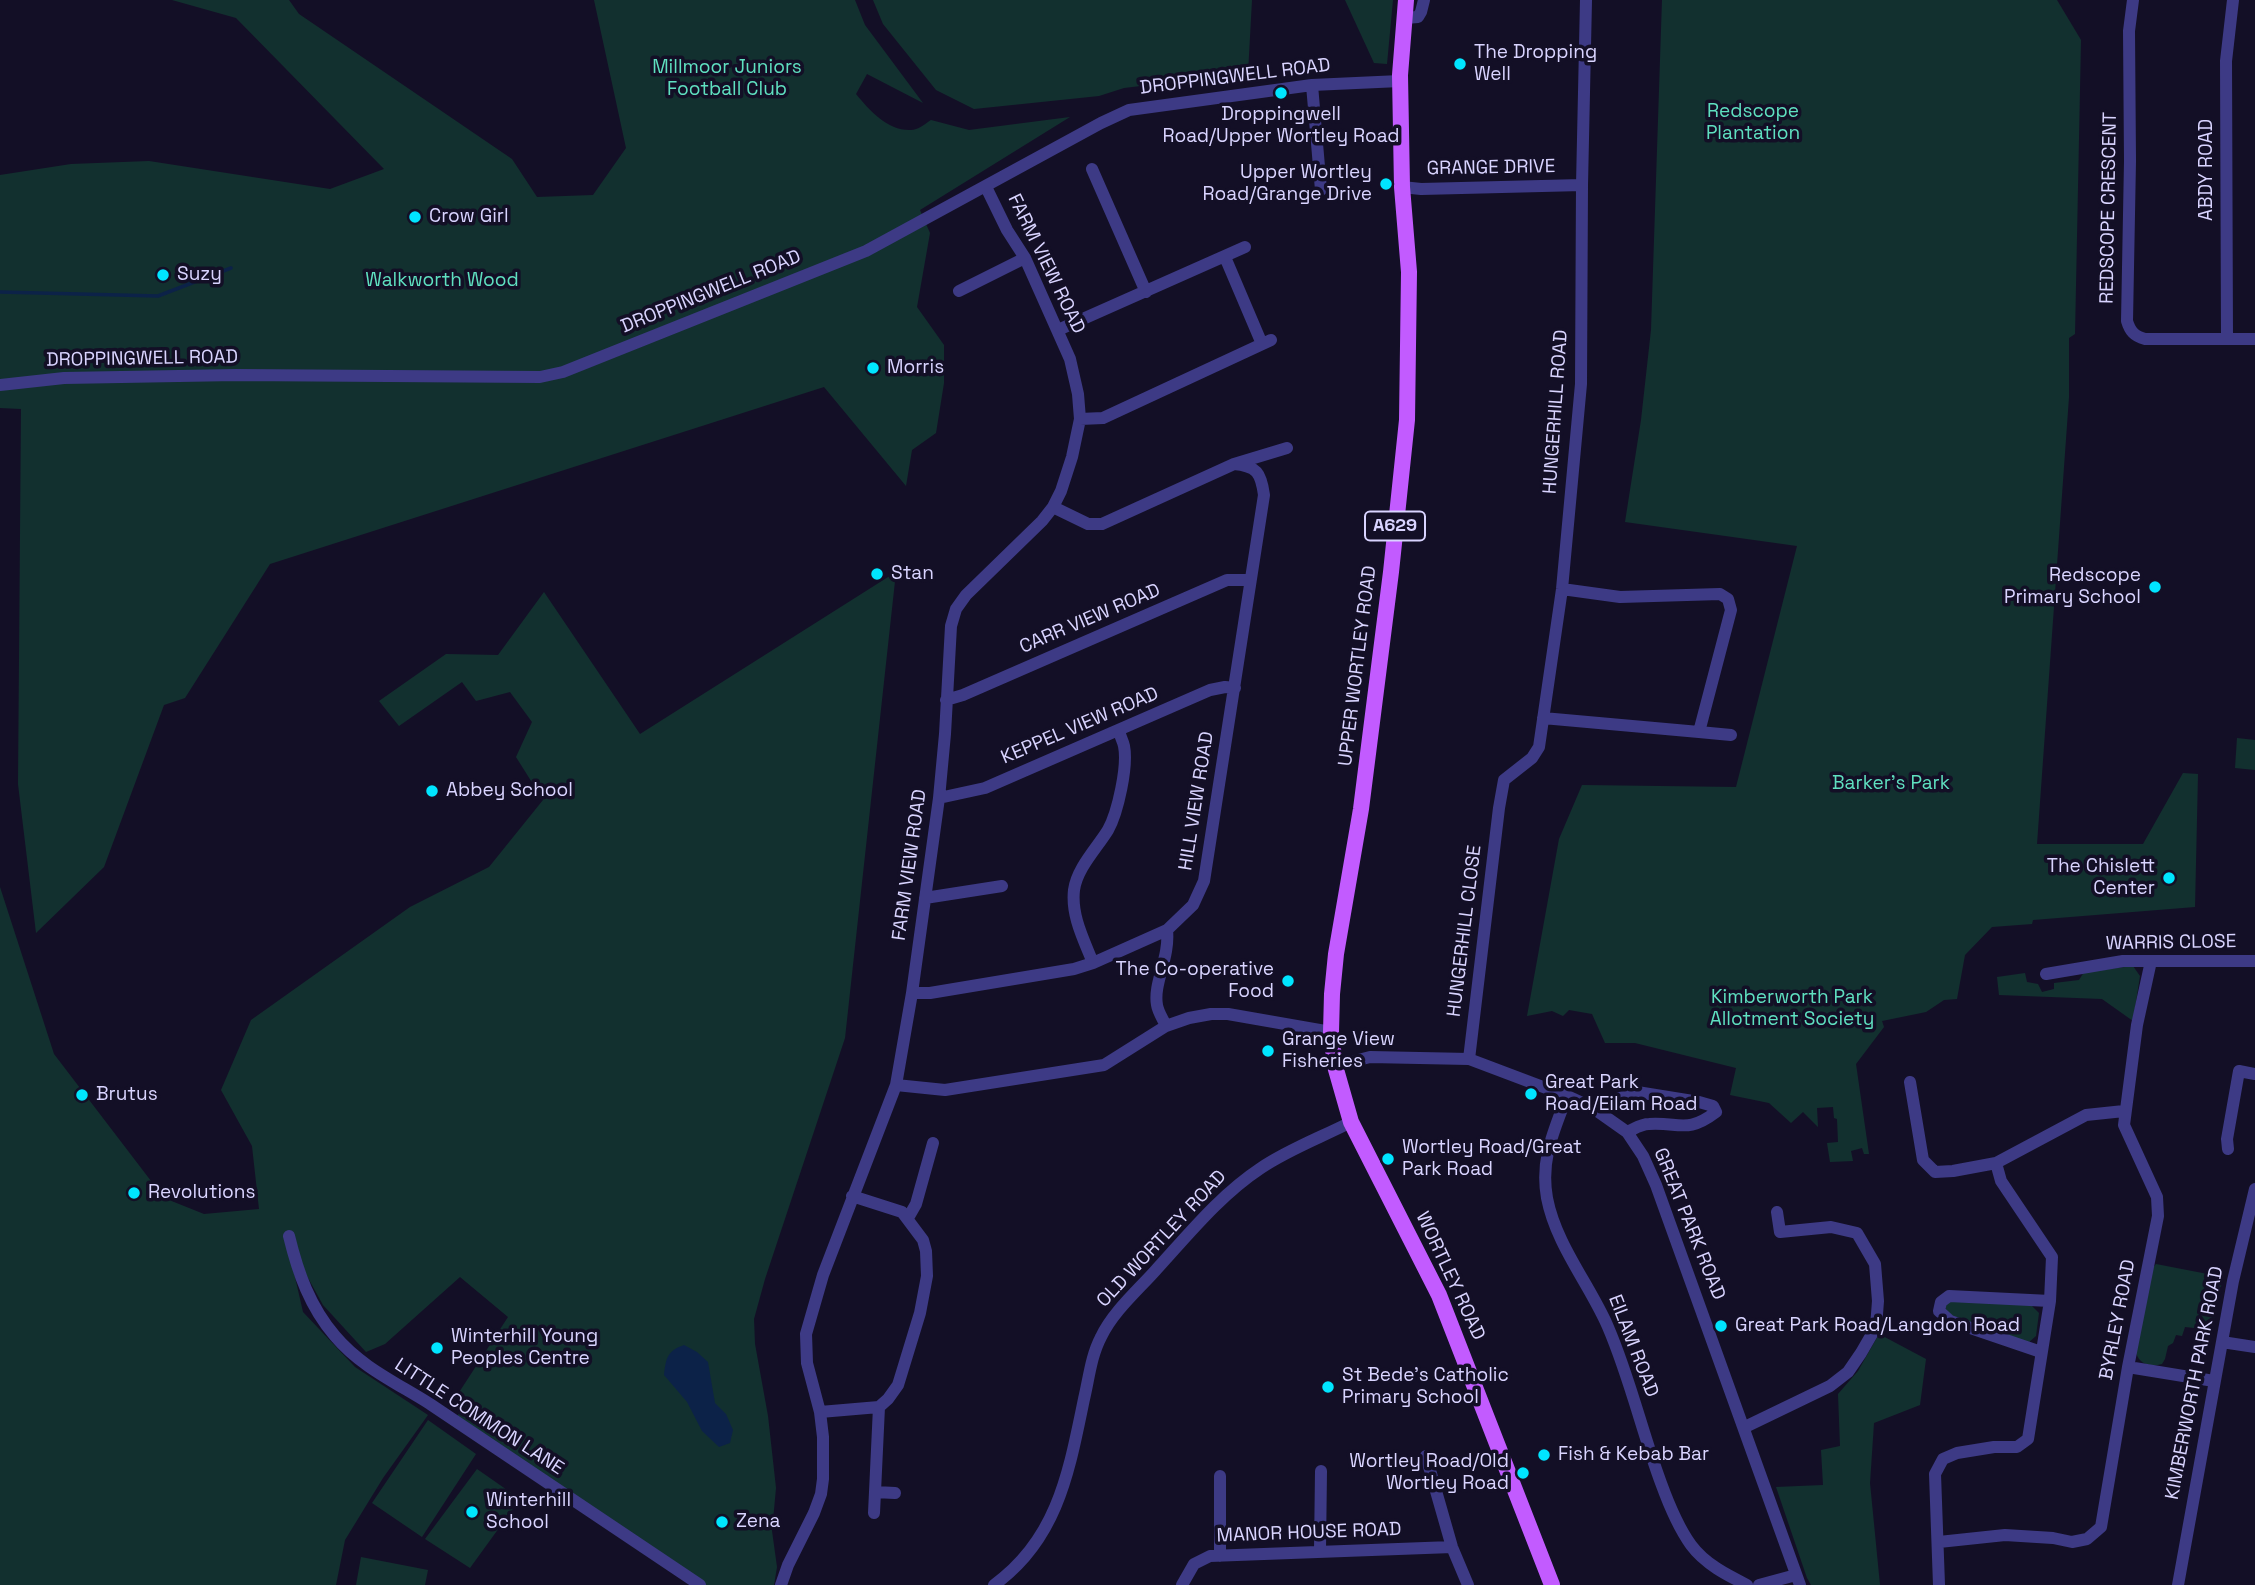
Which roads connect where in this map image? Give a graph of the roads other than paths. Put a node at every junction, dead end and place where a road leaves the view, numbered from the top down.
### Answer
1 (1406, 0) edge
2 (1424, 0) edge
3 (1586, 0) edge
4 (2133, 0) edge
5 (2233, 0) edge
6 (1405, 18) junction
7 (1400, 81) junction
8 (1312, 85) junction
9 (1093, 169) dead end
10 (1581, 185) junction
11 (986, 187) junction
12 (1402, 187) junction
13 (1321, 190) dead end
14 (1245, 247) dead end
15 (1225, 257) junction
16 (1025, 258) junction
17 (959, 291) dead end
18 (1146, 292) junction
19 (1058, 330) junction
20 (2227, 339) junction
21 (2255, 340) edge
22 (0, 385) edge
23 (1080, 419) junction
24 (1287, 447) dead end
25 (1234, 464) junction
26 (1053, 507) junction
27 (1250, 580) junction
28 (1562, 589) junction
29 (1234, 688) junction
30 (946, 700) junction
31 (1543, 718) junction
32 (1119, 731) junction
33 (1699, 732) junction
34 (1731, 735) dead end
35 (939, 798) junction
36 (1499, 808) joint
37 (1002, 886) dead end
38 (925, 898) junction
39 (1167, 930) junction
40 (2151, 961) junction
41 (2255, 961) edge
42 (1093, 962) junction
43 (2046, 974) dead end
44 (912, 993) junction
45 (1166, 1026) junction
46 (1331, 1032) junction
47 (1469, 1059) junction
48 (1335, 1066) junction
49 (2255, 1074) edge
50 (1910, 1082) dead end
51 (896, 1085) junction
52 (1567, 1096) junction
53 (1593, 1108) junction
54 (2124, 1111) junction
55 (1351, 1122) junction
56 (1627, 1132) junction
57 (933, 1149) dead end
58 (2228, 1149) dead end
59 (1996, 1163) junction
60 (2255, 1189) edge
61 (852, 1196) junction
62 (1777, 1212) dead end
63 (908, 1218) junction
64 (289, 1236) dead end
65 (2050, 1301) junction
66 (2222, 1342) junction
67 (2255, 1347) edge
68 (2041, 1352) junction
69 (2128, 1367) junction
70 (2214, 1381) junction
71 (879, 1407) junction
72 (820, 1412) junction
73 (1745, 1427) junction
74 (1426, 1456) dead end
75 (1321, 1471) dead end
76 (1220, 1476) dead end
77 (875, 1492) junction
78 (895, 1493) dead end
79 (874, 1513) dead end
80 (1939, 1542) junction
81 (1452, 1547) junction
82 (1320, 1550) junction
83 (1220, 1556) junction
84 (1798, 1580) edge
85 (700, 1585) edge
86 (781, 1585) edge
87 (995, 1585) edge
88 (1182, 1585) edge
89 (1468, 1585) edge
90 (1552, 1585) edge
91 (1747, 1585) edge
92 (1759, 1585) edge
93 (1939, 1585) edge
94 (2178, 1585) edge

1 - 6 main road, UPPER WORTLEY ROAD / A629
2 - 6 street
3 - 10 street, HUNGERHILL ROAD
4 - 20 street, REDSCOPE CRESCENT
5 - 20 street, ABDY ROAD
6 - 7 main road, UPPER WORTLEY ROAD / A629
7 - 8 street, DROPPINGWELL ROAD
7 - 12 main road, UPPER WORTLEY ROAD / A629
8 - 11 street, DROPPINGWELL ROAD
8 - 13 street
9 - 18 street
10 - 12 street, GRANGE DRIVE
10 - 28 street, HUNGERHILL ROAD
11 - 16 street, FARM VIEW ROAD
11 - 22 street, DROPPINGWELL ROAD
12 - 46 main road, UPPER WORTLEY ROAD / A629
14 - 15 street
15 - 18 street
15 - 23 street
16 - 17 street
16 - 19 street, FARM VIEW ROAD
18 - 19 street
19 - 23 street, FARM VIEW ROAD
20 - 21 street, REDSCOPE CRESCENT
23 - 26 street, FARM VIEW ROAD
24 - 25 street
25 - 26 street
25 - 27 street, HILL VIEW ROAD
26 - 30 street, FARM VIEW ROAD
27 - 29 street, HILL VIEW ROAD
27 - 30 street, CARR VIEW ROAD
28 - 31 street, HUNGERHILL ROAD
28 - 33 street
29 - 32 street, KEPPEL VIEW ROAD
29 - 39 street, HILL VIEW ROAD
30 - 35 street, FARM VIEW ROAD
31 - 33 street
31 - 36 street, HUNGERHILL ROAD
32 - 35 street, KEPPEL VIEW ROAD
32 - 42 street
33 - 34 street
35 - 38 street, FARM VIEW ROAD
36 - 47 street, HUNGERHILL CLOSE
37 - 38 street
38 - 44 street, FARM VIEW ROAD
39 - 42 street, HILL VIEW ROAD
39 - 45 street
40 - 41 street, WARRIS CLOSE
40 - 43 street, WARRIS CLOSE
40 - 54 street, BYRLEY ROAD
42 - 44 street, HILL VIEW ROAD
44 - 51 street, FARM VIEW ROAD
45 - 46 street
45 - 51 street
46 - 48 main road, UPPER WORTLEY ROAD / A629
47 - 48 street, GREAT PARK ROAD
47 - 52 street, GREAT PARK ROAD
48 - 55 main road, WORTLEY ROAD / A629
49 - 58 street
50 - 59 street
51 - 61 street, FARM VIEW ROAD
52 - 53 street, GREAT PARK ROAD
52 - 91 street, EILAM ROAD
53 - 56 street, GREAT PARK ROAD
53 - 56 street
54 - 59 street
54 - 69 street, BYRLEY ROAD
55 - 87 street, OLD WORTLEY ROAD
55 - 90 main road, WORTLEY ROAD / A629
56 - 73 street, GREAT PARK ROAD
57 - 63 street
59 - 65 street
60 - 66 street, KIMBERWORTH PARK ROAD
61 - 63 street
61 - 72 street, FARM VIEW ROAD
62 - 73 street
63 - 71 street
64 - 85 street, LITTLE COMMON LANE
65 - 68 street
65 - 68 street
66 - 67 street
66 - 70 street, KIMBERWORTH PARK ROAD
68 - 80 street
69 - 70 street
69 - 80 street, BYRLEY ROAD
70 - 94 street, KIMBERWORTH PARK ROAD
71 - 72 street
71 - 77 street
72 - 86 street, FARM VIEW ROAD
73 - 84 street, GREAT PARK ROAD
74 - 81 street
75 - 82 street
76 - 83 street
77 - 78 street
77 - 79 street
80 - 93 street
81 - 82 street, MANOR HOUSE ROAD
81 - 89 street
82 - 83 street, MANOR HOUSE ROAD
83 - 88 street, MANOR HOUSE ROAD
84 - 92 street

